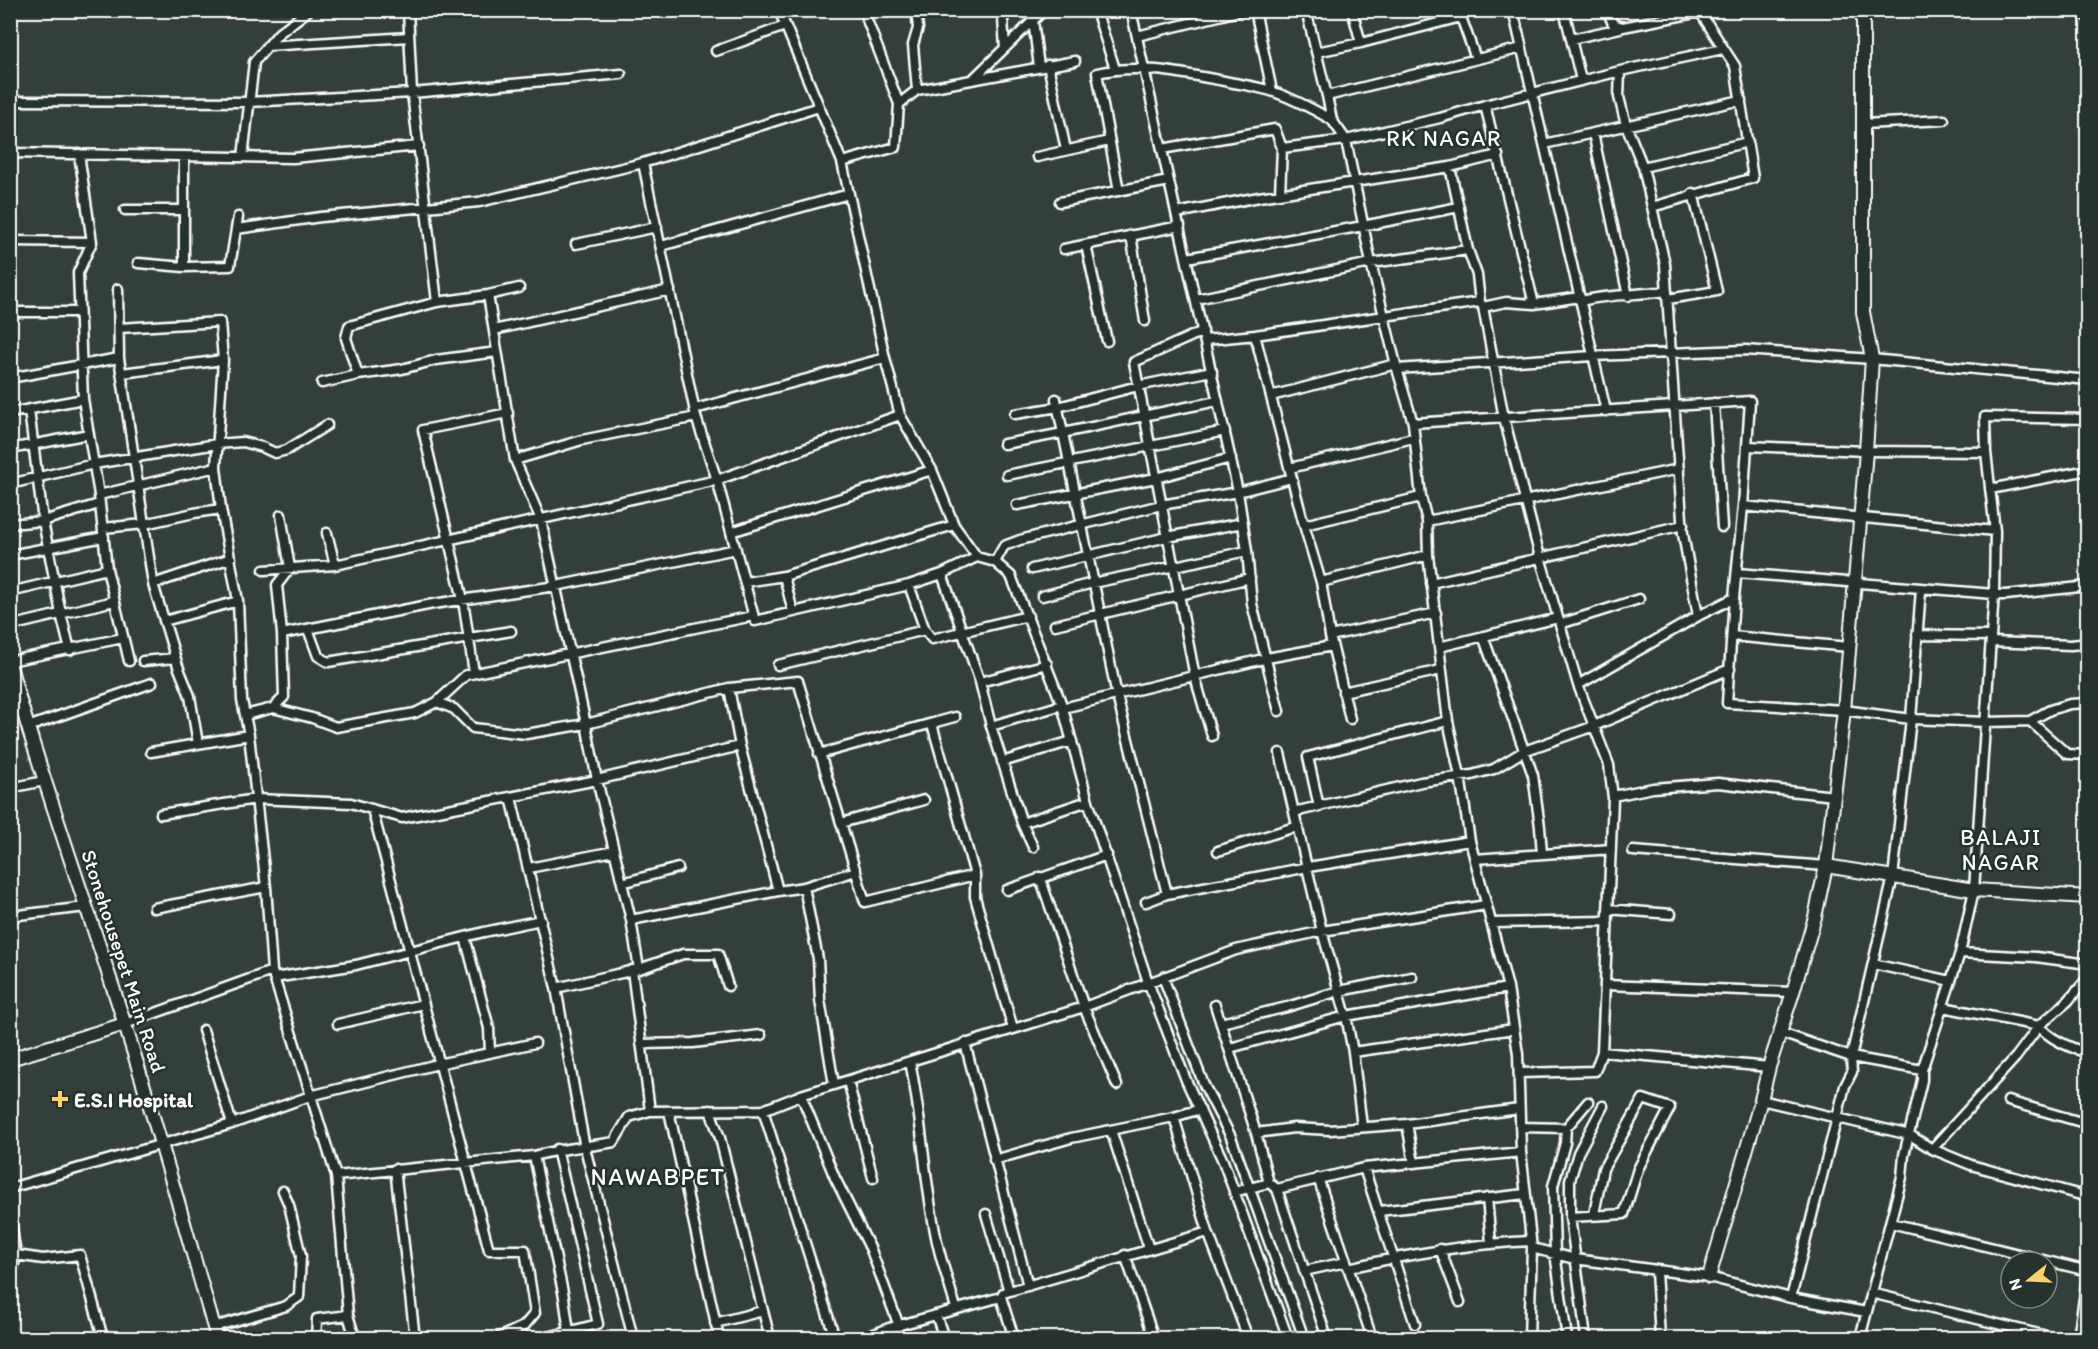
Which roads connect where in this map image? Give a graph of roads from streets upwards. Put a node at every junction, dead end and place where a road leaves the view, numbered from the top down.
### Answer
1 (309, 10) edge
2 (408, 10) edge
3 (778, 10) edge
4 (866, 10) edge
5 (916, 10) edge
6 (1044, 10) edge
7 (1096, 10) edge
8 (1131, 10) edge
9 (1243, 10) edge
10 (1255, 10) edge
11 (1306, 10) edge
12 (1352, 10) edge
13 (1513, 10) edge
14 (1564, 10) edge
15 (1607, 10) edge
16 (1863, 10) edge
17 (2071, 10) edge
18 (1461, 14) edge
19 (2088, 18) edge
20 (1003, 19) dead end
21 (1033, 20) junction
22 (785, 26) junction
23 (1623, 27) junction
24 (1137, 36) junction
25 (409, 37) junction
26 (1571, 39) junction
27 (1361, 43) junction
28 (267, 46) junction
29 (1005, 48) junction
30 (1522, 48) junction
31 (1723, 49) junction
32 (716, 51) dead end
33 (1316, 52) junction
34 (1476, 60) junction
35 (1074, 62) dead end
36 (1043, 66) junction
37 (1115, 69) junction
38 (1145, 69) junction
39 (1620, 71) junction
40 (621, 74) dead end
41 (973, 79) junction
42 (1581, 80) junction
43 (917, 90) junction
44 (1272, 91) junction
45 (412, 93) junction
46 (1533, 94) junction
47 (1327, 96) junction
48 (1741, 100) junction
49 (10, 101) edge
50 (249, 102) junction
51 (899, 104) junction
52 (1485, 105) junction
53 (819, 107) junction
54 (1332, 120) junction
55 (1944, 120) dead end
56 (1863, 124) junction
57 (1626, 125) junction
58 (1593, 133) junction
59 (1346, 140) junction
60 (1108, 141) junction
61 (1748, 142) junction
62 (1544, 144) junction
63 (418, 146) junction
64 (1282, 148) junction
65 (1162, 149) junction
66 (1066, 150) junction
67 (10, 153) edge
68 (79, 154) junction
69 (1498, 155) junction
70 (184, 156) junction
71 (243, 157) junction
72 (1037, 157) dead end
73 (842, 162) junction
74 (643, 163) junction
75 (1450, 167) junction
76 (1643, 167) junction
77 (1169, 181) junction
78 (1354, 183) junction
79 (1119, 191) junction
80 (849, 194) junction
81 (1280, 194) junction
82 (1693, 194) junction
83 (1060, 202) dead end
84 (426, 207) junction
85 (1459, 207) junction
86 (1652, 207) junction
87 (125, 210) dead end
88 (184, 210) junction
89 (1177, 213) junction
90 (238, 217) dead end
91 (1179, 226) junction
92 (1363, 226) junction
93 (657, 227) junction
94 (236, 229) junction
95 (1131, 236) junction
96 (10, 241) edge
97 (92, 242) junction
98 (576, 244) dead end
99 (1086, 244) junction
100 (661, 246) junction
101 (1064, 249) dead end
102 (1468, 250) junction
103 (1187, 258) junction
104 (138, 263) dead end
105 (1371, 263) junction
106 (184, 267) junction
107 (519, 288) dead end
108 (118, 289) dead end
109 (670, 290) junction
110 (488, 295) junction
111 (1667, 295) junction
112 (1628, 296) junction
113 (1196, 299) junction
114 (1580, 299) junction
115 (437, 302) junction
116 (1481, 304) junction
117 (1534, 304) junction
118 (10, 312) edge
119 (79, 312) junction
120 (1384, 315) junction
121 (1145, 321) dead end
122 (119, 328) junction
123 (494, 330) junction
124 (1204, 336) junction
125 (1255, 336) junction
126 (1107, 341) dead end
127 (497, 352) junction
128 (1670, 353) junction
129 (1593, 356) junction
130 (119, 358) junction
131 (885, 358) junction
132 (1872, 359) junction
133 (223, 360) junction
134 (1493, 362) junction
135 (81, 365) junction
136 (1396, 367) junction
137 (1212, 371) junction
138 (122, 373) junction
139 (358, 375) junction
140 (10, 378) edge
141 (2088, 380) edge
142 (322, 383) dead end
143 (1138, 386) junction
144 (1271, 396) junction
145 (83, 399) junction
146 (1218, 401) junction
147 (1057, 403) junction
148 (1714, 404) junction
149 (1674, 406) junction
150 (29, 410) junction
151 (1606, 411) junction
152 (10, 413) edge
153 (508, 413) junction
154 (695, 413) junction
155 (1015, 414) dead end
156 (1144, 415) junction
157 (900, 416) junction
158 (1504, 418) junction
159 (2088, 419) edge
160 (1413, 423) junction
161 (327, 425) dead end
162 (1225, 431) junction
163 (89, 434) junction
164 (1064, 434) junction
165 (1413, 438) junction
166 (217, 444) junction
167 (1004, 444) dead end
168 (35, 445) junction
169 (1150, 445) junction
170 (1748, 446) junction
171 (10, 449) edge
172 (1866, 451) junction
173 (1986, 452) junction
174 (134, 457) junction
175 (1231, 458) junction
176 (515, 460) junction
177 (1069, 463) junction
178 (94, 464) junction
179 (216, 467) junction
180 (1290, 468) junction
181 (1679, 469) junction
182 (932, 470) junction
183 (2088, 470) edge
184 (1007, 475) dead end
185 (1156, 478) junction
186 (1292, 478) junction
187 (37, 479) junction
188 (717, 480) junction
189 (10, 484) edge
190 (137, 486) junction
191 (1990, 489) junction
192 (1238, 492) junction
193 (1075, 494) junction
194 (1421, 497) junction
195 (99, 499) junction
196 (1526, 502) junction
197 (1017, 505) dead end
198 (1161, 505) junction
199 (1743, 506) junction
200 (221, 509) junction
201 (281, 514) dead end
202 (1860, 518) junction
203 (541, 520) junction
204 (44, 521) junction
205 (1427, 521) junction
206 (1243, 523) junction
207 (10, 524) edge
208 (144, 524) junction
209 (954, 525) junction
210 (1082, 525) junction
211 (1304, 525) junction
212 (1683, 525) junction
213 (1722, 527) dead end
214 (1995, 531) junction
215 (103, 532) junction
216 (731, 532) junction
217 (327, 533) dead end
218 (1167, 537) junction
219 (448, 540) junction
220 (48, 548) junction
221 (736, 549) junction
222 (1247, 551) junction
223 (10, 555) edge
224 (1088, 555) junction
225 (1428, 555) junction
226 (977, 556) junction
227 (1540, 557) junction
228 (231, 558) junction
229 (995, 561) junction
230 (335, 566) junction
231 (1173, 566) junction
232 (290, 568) junction
233 (107, 569) junction
234 (1032, 569) dead end
235 (264, 570) dead end
236 (1737, 573) junction
237 (942, 574) junction
238 (784, 576) junction
239 (1250, 578) junction
240 (744, 582) junction
241 (1321, 582) junction
242 (55, 583) junction
243 (1093, 583) junction
244 (1431, 583) junction
245 (153, 584) junction
246 (1855, 584) junction
247 (909, 585) junction
248 (556, 586) junction
249 (2088, 586) edge
250 (1921, 589) junction
251 (10, 592) edge
252 (1994, 593) junction
253 (1179, 594) junction
254 (1042, 596) dead end
255 (1734, 598) junction
256 (1639, 599) dead end
257 (463, 600) junction
258 (114, 601) junction
259 (238, 601) junction
260 (794, 612) junction
261 (61, 614) junction
262 (1436, 614) junction
263 (1099, 615) junction
264 (753, 616) junction
265 (1028, 616) junction
266 (1698, 616) junction
267 (165, 621) junction
268 (1559, 621) junction
269 (10, 626) edge
270 (1055, 626) dead end
271 (308, 629) junction
272 (925, 630) junction
273 (511, 631) dead end
274 (961, 632) junction
275 (282, 634) junction
276 (1917, 635) junction
277 (1330, 636) junction
278 (1483, 636) junction
279 (1732, 636) junction
280 (468, 637) junction
281 (123, 638) junction
282 (1991, 639) junction
283 (2088, 643) edge
284 (1332, 646) junction
285 (1849, 646) junction
286 (1438, 647) junction
287 (70, 650) junction
288 (571, 654) junction
289 (175, 658) junction
290 (1267, 658) junction
291 (10, 661) edge
292 (129, 661) dead end
293 (143, 661) dead end
294 (1047, 664) junction
295 (778, 665) dead end
296 (10, 666) edge
297 (1730, 669) junction
298 (1441, 670) junction
299 (474, 673) junction
300 (1195, 677) junction
301 (980, 682) junction
302 (152, 684) dead end
303 (1578, 685) junction
304 (729, 688) junction
305 (14, 691) edge
306 (1343, 692) junction
307 (1117, 696) junction
308 (437, 702) junction
309 (2088, 703) edge
310 (1063, 707) junction
311 (273, 708) junction
312 (1844, 710) junction
313 (1279, 711) dead end
314 (245, 714) junction
315 (955, 717) dead end
316 (1350, 719) dead end
317 (1911, 719) junction
318 (1448, 721) junction
319 (2031, 721) junction
320 (1986, 722) junction
321 (586, 724) junction
322 (933, 724) junction
323 (991, 726) junction
324 (1594, 726) junction
325 (28, 727) junction
326 (249, 735) junction
327 (1212, 736) dead end
328 (1072, 741) junction
329 (198, 744) junction
330 (740, 746) junction
331 (1524, 751) junction
332 (151, 752) dead end
333 (1280, 753) dead end
334 (819, 754) junction
335 (2088, 755) edge
336 (1002, 762) junction
337 (1460, 776) junction
338 (597, 780) junction
339 (44, 782) junction
340 (10, 788) edge
341 (511, 796) junction
342 (1613, 796) junction
343 (1834, 796) junction
344 (256, 799) junction
345 (924, 800) dead end
346 (1088, 801) junction
347 (1319, 807) junction
348 (372, 809) junction
349 (1294, 812) junction
350 (161, 814) dead end
351 (1022, 823) junction
352 (841, 824) junction
353 (1298, 826) junction
354 (1470, 841) junction
355 (1033, 847) dead end
356 (1611, 849) junction
357 (614, 851) junction
358 (1218, 851) dead end
359 (1633, 851) dead end
360 (1542, 854) junction
361 (1107, 855) junction
362 (1474, 859) junction
363 (1826, 866) junction
364 (1308, 867) junction
365 (529, 868) junction
366 (678, 868) dead end
367 (856, 872) junction
368 (975, 875) junction
369 (1040, 877) junction
370 (1893, 877) junction
371 (622, 883) junction
372 (266, 887) junction
373 (804, 887) junction
374 (1007, 890) dead end
375 (1974, 890) junction
376 (778, 891) junction
377 (1167, 894) junction
378 (2088, 897) edge
379 (1146, 902) dead end
380 (1486, 905) junction
381 (86, 907) junction
382 (154, 908) dead end
383 (1608, 909) junction
384 (1671, 914) dead end
385 (10, 916) edge
386 (631, 920) junction
387 (541, 921) junction
388 (1608, 921) junction
389 (1492, 923) junction
390 (1322, 931) junction
391 (465, 937) junction
392 (410, 952) junction
393 (1960, 953) junction
394 (1873, 964) junction
395 (2088, 964) edge
396 (636, 970) junction
397 (273, 974) junction
398 (1163, 977) junction
399 (1412, 977) dead end
400 (2088, 978) edge
401 (1951, 981) junction
402 (1148, 982) junction
403 (1605, 985) junction
404 (728, 986) dead end
405 (556, 988) junction
406 (1508, 988) junction
407 (1339, 991) junction
408 (1793, 993) junction
409 (423, 1004) junction
410 (1215, 1005) dead end
411 (1084, 1007) junction
412 (1943, 1007) junction
413 (1346, 1016) junction
414 (1221, 1023) junction
415 (125, 1024) junction
416 (338, 1024) dead end
417 (2039, 1026) junction
418 (1013, 1029) junction
419 (1514, 1029) junction
420 (203, 1030) dead end
421 (1780, 1033) junction
422 (761, 1035) dead end
423 (535, 1043) dead end
424 (965, 1043) junction
425 (641, 1044) junction
426 (1230, 1048) junction
427 (1353, 1052) junction
428 (1602, 1052) junction
429 (490, 1053) junction
430 (2088, 1053) edge
431 (1851, 1057) junction
432 (10, 1059) edge
433 (910, 1062) junction
434 (438, 1064) junction
435 (1769, 1067) junction
436 (1922, 1070) junction
437 (1519, 1073) junction
438 (848, 1081) junction
439 (834, 1085) junction
440 (1117, 1085) dead end
441 (801, 1095) junction
442 (310, 1096) junction
443 (1761, 1100) junction
444 (2008, 1101) dead end
445 (1588, 1102) dead end
446 (1602, 1106) dead end
447 (1200, 1109) junction
448 (1519, 1109) junction
449 (710, 1110) junction
450 (763, 1110) junction
451 (650, 1111) junction
452 (669, 1111) junction
453 (1174, 1117) junction
454 (1838, 1118) junction
455 (232, 1124) junction
456 (1407, 1124) junction
457 (2088, 1124) edge
458 (1362, 1127) junction
459 (1520, 1127) junction
460 (1566, 1128) junction
461 (1111, 1130) junction
462 (1256, 1133) junction
463 (1910, 1135) junction
464 (162, 1143) junction
465 (585, 1148) junction
466 (557, 1149) junction
467 (1932, 1149) junction
468 (1521, 1152) junction
469 (534, 1156) junction
470 (994, 1160) junction
471 (465, 1162) junction
472 (1414, 1163) junction
473 (1364, 1167) junction
474 (395, 1169) junction
475 (336, 1176) junction
476 (1318, 1178) junction
477 (873, 1179) dead end
478 (1269, 1183) junction
479 (10, 1188) edge
480 (1251, 1188) junction
481 (1277, 1189) junction
482 (283, 1191) dead end
483 (1234, 1192) junction
484 (1525, 1194) junction
485 (2088, 1197) edge
486 (1487, 1198) junction
487 (1378, 1211) junction
488 (986, 1214) dead end
489 (1594, 1214) junction
490 (10, 1215) edge
491 (1570, 1217) junction
492 (1891, 1222) junction
493 (1208, 1232) junction
494 (1491, 1243) junction
495 (1531, 1244) junction
496 (1149, 1248) junction
497 (1440, 1250) junction
498 (1555, 1253) junction
499 (16, 1255) junction
500 (1125, 1255) junction
501 (1393, 1258) junction
502 (1575, 1259) junction
503 (1347, 1265) junction
504 (1304, 1271) junction
505 (1656, 1271) junction
506 (2088, 1271) edge
507 (1709, 1277) junction
508 (10, 1281) edge
509 (1028, 1286) junction
510 (1871, 1293) junction
511 (1005, 1294) junction
512 (1791, 1298) junction
513 (1460, 1302) dead end
514 (956, 1308) junction
515 (763, 1311) junction
516 (1866, 1312) junction
517 (348, 1315) junction
518 (936, 1315) junction
519 (716, 1323) junction
520 (1415, 1324) dead end
521 (899, 1326) junction
522 (889, 1328) junction
523 (569, 1332) junction
524 (215, 1333) edge
525 (511, 1337) edge
526 (103, 1338) edge
527 (315, 1338) edge
528 (354, 1338) edge
529 (416, 1338) edge
530 (498, 1338) edge
531 (544, 1338) edge
532 (633, 1338) edge
533 (719, 1338) edge
534 (770, 1338) edge
535 (835, 1338) edge
536 (864, 1338) edge
537 (892, 1338) edge
538 (944, 1338) edge
539 (1014, 1338) edge
540 (1154, 1338) edge
541 (1248, 1338) edge
542 (1288, 1338) edge
543 (1304, 1338) edge
544 (1327, 1338) edge
545 (1372, 1338) edge
546 (1529, 1338) edge
547 (1567, 1338) edge
548 (1586, 1338) edge
549 (1660, 1338) edge
550 (1860, 1338) edge
551 (2055, 1338) edge
552 (2078, 1338) edge

1 - 28 street
2 - 25 street
3 - 22 street
4 - 51 street
5 - 43 street
6 - 21 street
7 - 37 street
8 - 24 street
9 - 24 street
10 - 44 street
11 - 33 street
12 - 27 street
13 - 30 street
14 - 26 street
15 - 23 street
16 - 56 street
17 - 19 street
18 - 27 street
18 - 34 street
20 - 29 street
21 - 29 street
21 - 36 street
22 - 32 street
22 - 53 street
23 - 26 street
23 - 31 street
24 - 38 street
25 - 28 street
25 - 45 street
26 - 42 street
27 - 33 street
28 - 50 street
29 - 41 street
30 - 34 street
30 - 46 street
31 - 39 street
31 - 48 street
33 - 47 street
34 - 47 street
35 - 36 street
36 - 41 street
36 - 66 street
37 - 38 street
37 - 60 street
38 - 44 street
38 - 65 street
39 - 42 street
39 - 57 street
40 - 45 street
41 - 43 street
42 - 46 street
43 - 51 street
44 - 54 street
45 - 50 street
45 - 63 street
46 - 52 street
46 - 62 street
47 - 54 street
48 - 57 street
48 - 61 street
49 - 50 street
50 - 71 street
51 - 73 street
52 - 59 street
52 - 69 street
53 - 73 street
53 - 74 street
54 - 59 street
55 - 56 street
56 - 132 street
57 - 58 street
57 - 76 street
58 - 62 street
58 - 112 street
59 - 64 street
59 - 78 street
60 - 66 street
60 - 79 street
61 - 76 street
61 - 82 street
62 - 114 street
63 - 71 street
63 - 84 street
64 - 65 street
64 - 81 street
65 - 77 street
66 - 72 street
67 - 68 street
68 - 70 street
68 - 97 street
69 - 75 street
69 - 117 street
70 - 71 street
70 - 88 street
73 - 80 street
74 - 84 street
74 - 93 street
75 - 78 street
75 - 85 street
76 - 86 street
77 - 79 street
77 - 89 street
78 - 81 street
78 - 92 street
79 - 83 street
80 - 100 street
80 - 131 street
81 - 89 street
82 - 86 street
82 - 111 street
84 - 94 street
84 - 115 street
85 - 92 street
85 - 102 street
86 - 111 street
87 - 88 street
88 - 106 street
89 - 91 street
90 - 94 street
91 - 95 street
91 - 103 street
92 - 103 street
92 - 105 street
93 - 98 street
93 - 100 street
94 - 106 street
95 - 99 street
95 - 121 street
96 - 97 street
97 - 119 street
99 - 101 street
99 - 126 street
100 - 109 street
102 - 105 street
102 - 116 street
103 - 113 street
104 - 106 street
105 - 113 street
105 - 120 street
107 - 110 street
108 - 122 street
109 - 123 street
109 - 154 street
110 - 115 street
110 - 123 street
111 - 112 street
111 - 128 street
112 - 114 street
113 - 124 street
114 - 117 street
114 - 129 street
115 - 139 street
116 - 117 street
116 - 120 street
116 - 134 street
118 - 119 street
119 - 135 street
120 - 125 street
120 - 136 street
122 - 130 street
122 - 133 street
123 - 127 street
124 - 125 street
124 - 137 street
124 - 143 street
125 - 144 street
127 - 139 street
127 - 153 street
128 - 129 street
128 - 132 street
128 - 149 street
129 - 134 street
129 - 151 street
130 - 135 street
130 - 138 street
131 - 154 street
131 - 157 street
132 - 141 street
132 - 172 street
133 - 138 street
133 - 166 street
134 - 136 street
134 - 158 street
135 - 140 street
135 - 145 street
136 - 144 street
136 - 160 street
137 - 143 street
137 - 146 street
138 - 174 street
139 - 142 street
143 - 147 street
143 - 156 street
144 - 180 street
145 - 150 street
145 - 163 street
146 - 156 street
146 - 162 street
147 - 155 street
147 - 164 street
148 - 149 street
148 - 170 street
148 - 213 street
149 - 151 street
149 - 181 street
150 - 152 street
150 - 168 street
151 - 158 street
153 - 176 street
153 - 219 street
154 - 176 street
154 - 188 street
156 - 164 street
156 - 169 street
157 - 182 street
157 - 188 street
158 - 160 street
158 - 196 street
159 - 173 street
160 - 165 street
161 - 166 street
162 - 169 street
162 - 175 street
163 - 168 street
163 - 178 street
164 - 167 street
164 - 177 street
165 - 180 street
165 - 194 street
166 - 174 street
166 - 179 street
168 - 171 street
168 - 187 street
169 - 177 street
169 - 185 street
170 - 172 street
170 - 199 street
172 - 173 street
172 - 202 street
173 - 191 street
174 - 178 street
174 - 190 street
175 - 185 street
175 - 192 street
176 - 203 street
177 - 184 street
177 - 193 street
178 - 187 street
178 - 195 street
179 - 190 street
179 - 200 street
180 - 186 street
181 - 196 street
181 - 212 street
182 - 209 street
182 - 216 street
183 - 191 street
185 - 193 street
185 - 198 street
186 - 192 street
186 - 211 street
187 - 189 street
187 - 204 street
188 - 203 street
188 - 216 street
190 - 195 street
190 - 208 street
191 - 214 street
192 - 198 street
192 - 206 street
193 - 197 street
193 - 210 street
194 - 205 street
194 - 211 street
195 - 204 street
195 - 215 street
196 - 205 street
196 - 227 street
198 - 210 street
198 - 218 street
199 - 202 street
199 - 236 street
200 - 208 street
200 - 228 street
201 - 232 street
202 - 214 street
202 - 246 street
203 - 219 street
203 - 248 street
204 - 207 street
204 - 220 street
205 - 225 street
206 - 218 street
206 - 222 street
208 - 215 street
208 - 245 street
209 - 226 street
209 - 238 street
210 - 224 street
210 - 229 street
211 - 241 street
212 - 227 street
212 - 266 street
214 - 252 street
215 - 220 street
215 - 233 street
216 - 221 street
217 - 230 street
218 - 224 street
218 - 231 street
219 - 230 street
219 - 257 street
220 - 223 street
220 - 242 street
221 - 240 street
221 - 248 street
222 - 231 street
222 - 239 street
224 - 234 street
224 - 243 street
225 - 241 street
225 - 244 street
226 - 229 street
226 - 237 street
227 - 244 street
227 - 268 street
228 - 245 street
228 - 259 street
229 - 265 street
230 - 232 street
231 - 243 street
231 - 253 street
232 - 235 street
232 - 275 street
233 - 242 street
233 - 258 street
236 - 246 street
236 - 255 street
237 - 247 street
237 - 274 street
238 - 240 street
238 - 260 street
239 - 253 street
239 - 290 street
240 - 264 street
241 - 277 street
242 - 251 street
242 - 261 street
243 - 254 street
243 - 263 street
244 - 262 street
245 - 267 street
246 - 250 street
246 - 285 street
247 - 260 street
247 - 272 street
248 - 257 street
248 - 288 street
249 - 252 street
250 - 252 street
250 - 276 street
252 - 282 street
253 - 263 street
253 - 300 street
255 - 266 street
255 - 279 street
256 - 268 street
257 - 271 street
257 - 280 street
258 - 261 street
258 - 281 street
259 - 267 street
259 - 314 street
260 - 264 street
261 - 269 street
261 - 287 street
262 - 277 street
262 - 286 street
263 - 270 street
263 - 307 street
264 - 288 street
265 - 274 street
265 - 294 street
266 - 303 street
267 - 289 street
268 - 278 street
268 - 303 street
271 - 275 street
271 - 280 street
272 - 274 street
272 - 295 street
273 - 280 street
274 - 301 street
275 - 311 street
276 - 282 street
276 - 317 street
277 - 284 street
278 - 286 street
278 - 331 street
279 - 285 street
279 - 297 street
280 - 299 street
281 - 287 street
281 - 292 street
282 - 283 street
282 - 320 street
284 - 290 street
284 - 306 street
285 - 312 street
286 - 298 street
287 - 291 street
288 - 299 street
288 - 321 street
289 - 293 street
289 - 329 street
290 - 300 street
290 - 313 street
294 - 301 street
294 - 310 street
296 - 305 street, Stonehousepet Main Road
297 - 312 street
297 - 324 street
298 - 306 street
298 - 318 street
299 - 308 street
300 - 307 street
300 - 327 street
301 - 323 street
302 - 325 street
303 - 324 street
304 - 321 street
304 - 330 street
304 - 334 street
305 - 325 street, Stonehousepet Main Road
306 - 316 street
307 - 310 street
307 - 377 street
308 - 311 street
308 - 321 street
309 - 319 street
310 - 323 street
310 - 328 street
311 - 314 street
312 - 317 street
312 - 343 street
314 - 326 street
315 - 322 street
317 - 320 street
317 - 370 street
318 - 337 street
318 - 347 street
319 - 320 street
319 - 335 street
320 - 375 street
321 - 338 street
322 - 334 street
322 - 368 street
323 - 336 street
324 - 331 street
324 - 342 street
325 - 339 street, Stonehousepet Main Road
326 - 329 street
326 - 344 street
328 - 336 street
328 - 346 street
329 - 332 street
330 - 338 street
330 - 376 street
331 - 337 street
331 - 360 street
333 - 349 street
334 - 352 street
336 - 351 street
337 - 347 street
337 - 354 street
338 - 341 street
338 - 357 street
339 - 340 street
339 - 381 street, Stonehousepet Main Road
341 - 348 street
341 - 365 street
342 - 343 street
342 - 356 street
343 - 363 street
344 - 348 street
344 - 350 street
344 - 372 street
345 - 352 street
346 - 351 street
346 - 361 street
347 - 349 street
348 - 392 street
349 - 353 street
351 - 355 street
352 - 367 street
353 - 358 street
353 - 364 street
354 - 362 street
354 - 364 street
356 - 360 street
356 - 383 street
357 - 365 street
357 - 371 street
359 - 363 street
360 - 362 street
361 - 369 street
361 - 402 street
362 - 380 street
363 - 370 street
363 - 408 street
364 - 377 street
364 - 390 street
365 - 387 street
366 - 371 street
367 - 368 street
367 - 373 street
368 - 418 street
369 - 374 street
369 - 411 street
370 - 375 street
370 - 394 street
371 - 386 street
372 - 382 street
372 - 397 street
373 - 376 street
373 - 439 street
375 - 378 street
375 - 393 street
376 - 386 street
377 - 379 street
380 - 389 street
380 - 390 street
381 - 385 street
381 - 415 street, Stonehousepet Main Road
383 - 384 street
383 - 388 street
386 - 396 street
387 - 391 street
387 - 405 street
388 - 389 street
388 - 403 street
389 - 406 street
390 - 398 street
390 - 407 street
391 - 392 street
391 - 429 street
392 - 397 street
392 - 409 street
393 - 395 street
393 - 401 street
394 - 401 street
394 - 431 street
396 - 404 street
396 - 405 street
396 - 425 street
397 - 415 street
397 - 442 street
398 - 402 street
398 - 480 street
399 - 407 street
400 - 417 street
401 - 412 street
402 - 411 street
402 - 447 street
403 - 408 street
403 - 428 street
405 - 465 street
406 - 413 street
406 - 419 street
407 - 413 street
407 - 414 street
408 - 421 street
409 - 416 street
409 - 434 street
410 - 414 street
411 - 418 street
411 - 440 street
412 - 417 street
412 - 436 street
413 - 426 street
413 - 427 street
414 - 426 street
415 - 432 street
415 - 464 street, Stonehousepet Main Road
417 - 430 street
417 - 467 street
418 - 424 street
419 - 427 street
419 - 437 street
420 - 455 street
421 - 431 street
421 - 435 street
422 - 425 street
423 - 429 street
424 - 433 street
424 - 470 street
425 - 451 street
426 - 462 street
427 - 458 street
428 - 435 street
428 - 437 street
429 - 434 street
431 - 436 street
431 - 454 street
433 - 438 street
433 - 514 street
434 - 442 street
434 - 471 street
435 - 443 street
436 - 463 street
437 - 448 street
438 - 439 street
438 - 477 street
439 - 441 street
441 - 450 street
441 - 521 street
442 - 455 street
442 - 475 street
443 - 454 street
443 - 507 street
444 - 457 street
445 - 460 street
446 - 491 street
447 - 453 street
447 - 483 street
448 - 456 street
448 - 459 street
449 - 450 street
449 - 452 street
449 - 515 street
450 - 535 street
451 - 452 street
451 - 465 street
452 - 519 street
453 - 461 street
453 - 493 street
454 - 463 street
454 - 512 street
455 - 464 street
456 - 458 street
456 - 472 street
458 - 462 street
459 - 460 street
459 - 468 street
460 - 498 street
461 - 470 street
461 - 496 street
462 - 478 street
463 - 467 street
463 - 492 street
464 - 479 street
464 - 524 street, Stonehousepet Main Road
465 - 466 street
465 - 532 street
466 - 469 street
466 - 523 street
467 - 485 street
468 - 472 street
468 - 484 street
469 - 471 street
469 - 523 street
470 - 509 street
471 - 474 street
471 - 525 street
472 - 473 street
473 - 476 street
473 - 487 street
474 - 475 street
474 - 529 street
475 - 517 street
476 - 481 street
476 - 503 street
478 - 480 street
478 - 481 street
480 - 483 street
480 - 543 street
481 - 504 street
482 - 524 street
483 - 542 street
484 - 486 street
484 - 495 street
486 - 487 street
486 - 494 street
487 - 501 street
488 - 511 street
489 - 489 street
489 - 491 street
490 - 499 street
491 - 502 street
492 - 506 street
492 - 510 street
493 - 496 street
493 - 541 street
494 - 495 street
494 - 497 street
495 - 498 street
495 - 546 street
496 - 500 street
497 - 501 street
497 - 513 street
498 - 502 street
498 - 547 street
499 - 508 street
499 - 526 street
500 - 509 street
500 - 540 street
501 - 503 street
501 - 520 street
502 - 505 street
502 - 548 street
503 - 504 street
503 - 545 street
504 - 544 street
505 - 507 street
505 - 549 street
506 - 552 street
507 - 512 street
509 - 511 street
510 - 516 street
510 - 551 street
511 - 514 street
511 - 539 street
512 - 516 street
514 - 518 street
515 - 519 street
515 - 534 street
516 - 550 street
517 - 527 street
517 - 528 street
518 - 521 street
518 - 538 street
519 - 533 street
521 - 522 street
522 - 536 street
522 - 537 street
523 - 531 street
525 - 530 street

